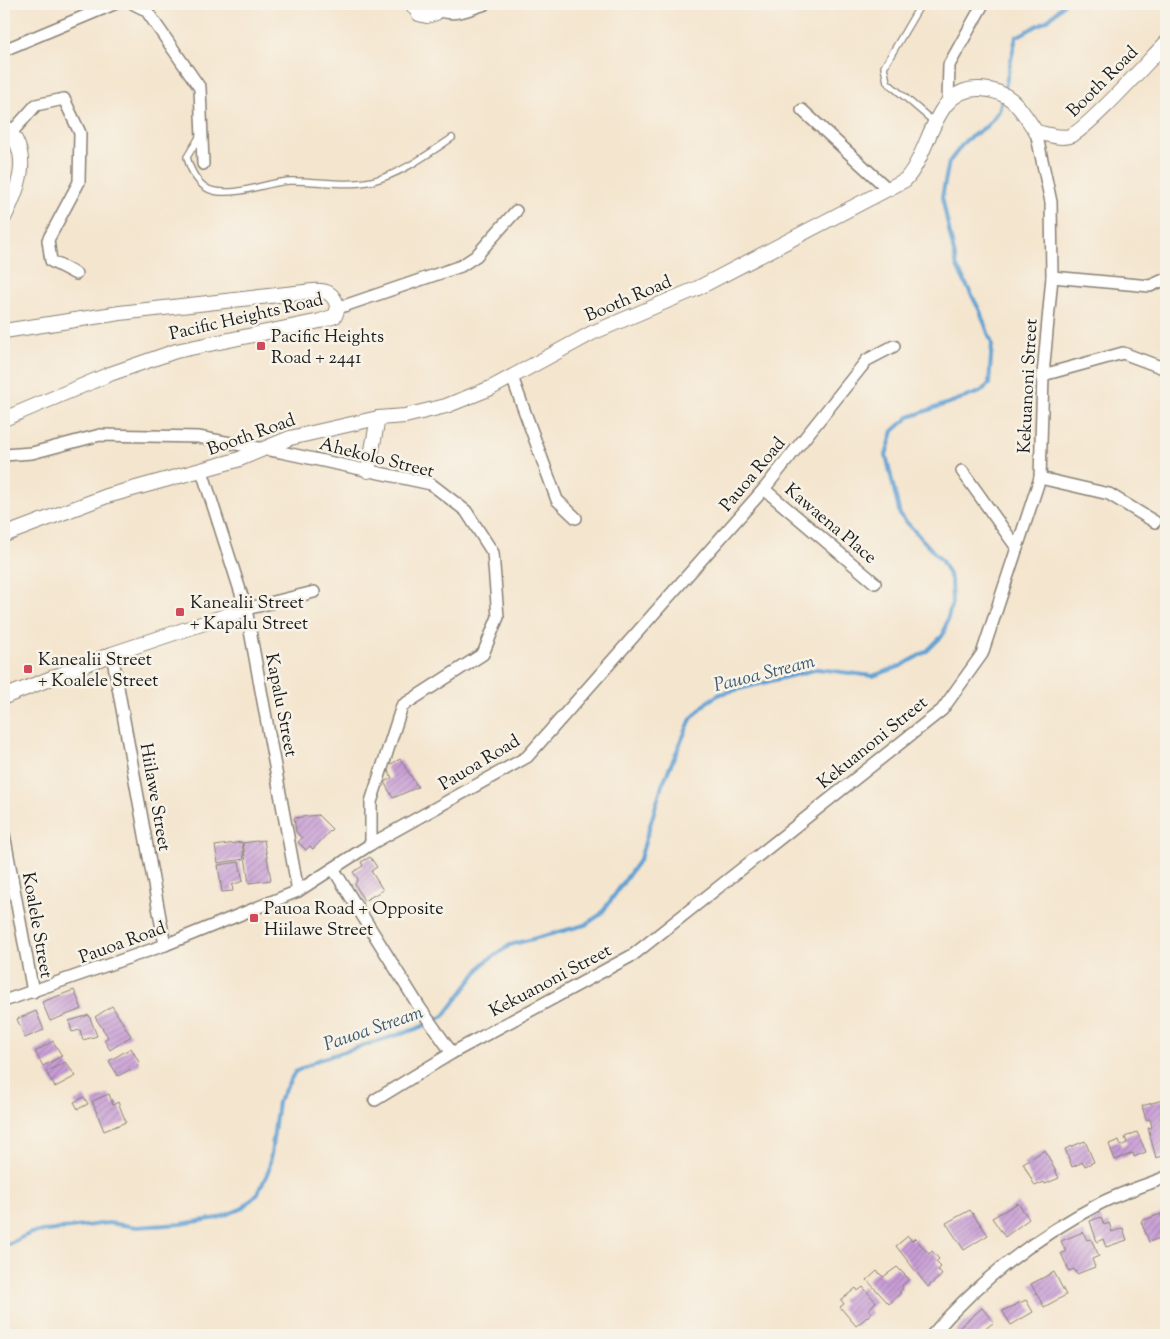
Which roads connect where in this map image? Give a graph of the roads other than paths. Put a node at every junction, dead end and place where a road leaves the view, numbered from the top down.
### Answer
1 (114, 4) edge
2 (134, 4) edge
3 (412, 4) edge
4 (485, 4) edge
5 (921, 4) edge
6 (983, 4) edge
7 (439, 7) edge
8 (1166, 43) edge
9 (4, 50) edge
10 (948, 100) junction
11 (802, 110) dead end
12 (935, 123) junction
13 (7, 129) edge
14 (202, 132) junction
15 (1036, 132) junction
16 (452, 138) dead end
17 (203, 164) dead end
18 (889, 190) junction
19 (516, 211) dead end
20 (4, 218) edge
21 (76, 274) dead end
22 (1052, 277) junction
23 (1166, 279) edge
24 (338, 308) junction
25 (4, 332) edge
26 (894, 346) dead end
27 (1166, 369) edge
28 (1044, 375) junction
29 (512, 377) junction
30 (378, 418) junction
31 (4, 420) edge
32 (265, 449) junction
33 (4, 455) edge
34 (202, 471) junction
35 (368, 471) junction
36 (962, 471) dead end
37 (1040, 478) junction
38 (764, 489) junction
39 (576, 518) dead end
40 (1155, 522) dead end
41 (10, 529) edge
42 (4, 535) edge
43 (1017, 548) junction
44 (876, 583) dead end
45 (314, 592) dead end
46 (246, 609) junction
47 (112, 654) junction
48 (4, 697) edge
49 (4, 834) edge
50 (371, 844) junction
51 (334, 870) junction
52 (298, 891) junction
53 (165, 945) junction
54 (33, 992) junction
55 (4, 1001) edge
56 (452, 1053) junction
57 (374, 1100) dead end
58 (1166, 1177) edge
59 (932, 1335) edge

1 - 9 street
2 - 14 street
3 - 7 street
4 - 7 street
5 - 12 lane
6 - 10 street
8 - 15 street, Booth Road
10 - 12 street, Booth Road
10 - 15 street
11 - 18 street
12 - 18 street, Booth Road
13 - 20 street
13 - 21 street
14 - 16 lane
14 - 17 street
15 - 22 street, Kekuanoni Street
18 - 29 street, Booth Road
19 - 24 street
22 - 23 street
22 - 28 street, Kekuanoni Street
24 - 25 street, Pacific Heights Road
24 - 31 street, Pacific Heights Road
26 - 38 street, Pauoa Road
27 - 28 street
28 - 37 street, Kekuanoni Street
29 - 30 street, Booth Road
29 - 39 street
30 - 32 street, Booth Road
30 - 35 street
32 - 33 street, Ahekolo Street
32 - 34 street, Booth Road
32 - 35 street, Ahekolo Street
34 - 41 street, Booth Road
34 - 46 street, Kapalu Street
35 - 50 street, Ahekolo Street
36 - 43 street
37 - 40 street
37 - 43 street, Kekuanoni Street
38 - 44 street, Kawaena Place
38 - 50 street, Pauoa Road
41 - 42 street, Booth Road
43 - 56 street, Kekuanoni Street
45 - 46 street
46 - 47 street
46 - 52 street, Kapalu Street
47 - 48 street
47 - 53 street, Hiilawe Street
49 - 54 street, Koalele Street
50 - 51 street, Pauoa Road
51 - 52 street, Pauoa Road
51 - 56 street
52 - 53 street, Pauoa Road
53 - 54 street, Pauoa Road
54 - 55 street, Pauoa Road
56 - 57 street, Kekuanoni Street
58 - 59 street

